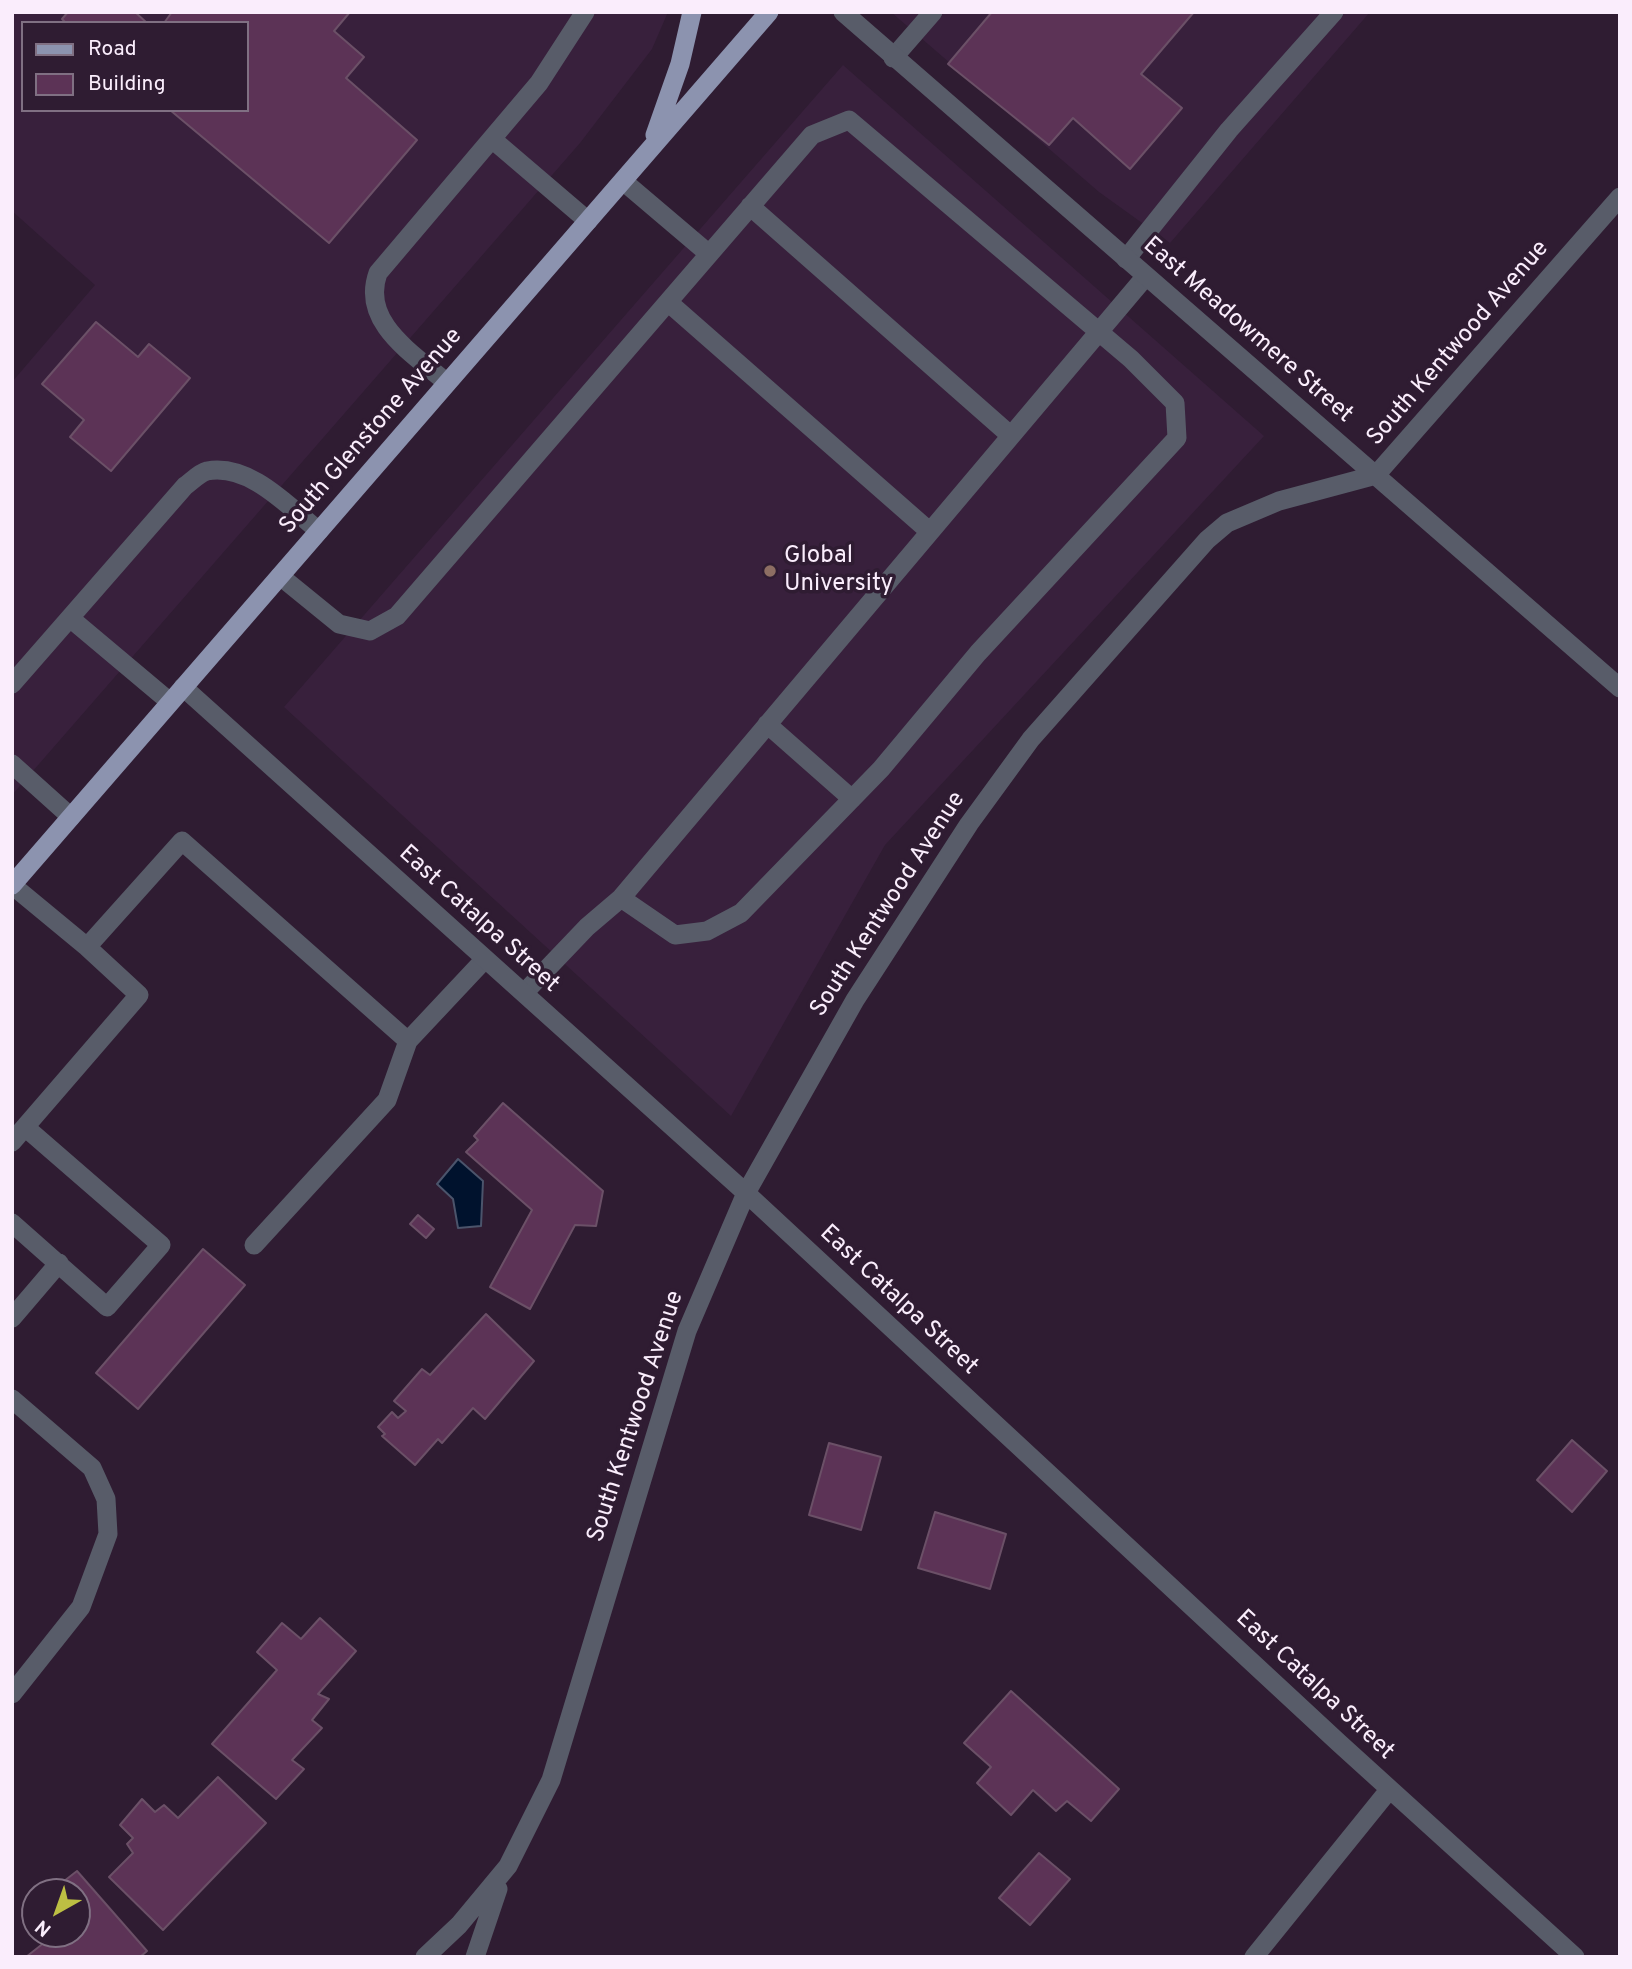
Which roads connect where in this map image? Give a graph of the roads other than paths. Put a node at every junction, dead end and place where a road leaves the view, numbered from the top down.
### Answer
1 (585, 12) edge
2 (692, 12) edge
3 (769, 12) edge
4 (842, 12) edge
5 (933, 12) edge
6 (1334, 12) edge
7 (893, 58) junction
8 (492, 139) junction
9 (650, 150) junction
10 (623, 181) junction
11 (1620, 197) edge
12 (750, 206) junction
13 (588, 221) junction
14 (709, 254) junction
15 (1126, 259) junction
16 (1146, 276) junction
17 (668, 302) junction
18 (1097, 331) junction
19 (447, 383) junction
20 (1010, 435) junction
21 (1376, 475) junction
22 (319, 531) junction
23 (929, 531) junction
24 (280, 576) junction
25 (70, 618) junction
26 (12, 684) edge
27 (1620, 688) edge
28 (177, 695) junction
29 (767, 724) junction
30 (12, 764) edge
31 (852, 799) junction
32 (71, 817) junction
33 (12, 885) edge
34 (621, 898) junction
35 (88, 947) junction
36 (485, 959) junction
37 (524, 993) junction
38 (408, 1041) junction
39 (19, 1134) edge
40 (746, 1193) junction
41 (12, 1223) edge
42 (254, 1245) dead end
43 (58, 1263) junction
44 (12, 1318) edge
45 (12, 1399) edge
46 (12, 1694) edge
47 (1389, 1790) junction
48 (508, 1866) junction
49 (425, 1957) edge
50 (475, 1957) edge
51 (1254, 1957) edge
52 (1574, 1957) edge

1 - 8 street
2 - 9 main road
3 - 9 main road, South Glenstone Avenue
4 - 7 street, East Meadowmere Street
5 - 7 street
6 - 15 street
7 - 15 street, East Meadowmere Street
8 - 13 street
8 - 19 street
9 - 10 main road, South Glenstone Avenue
10 - 13 main road, South Glenstone Avenue
10 - 14 street
11 - 21 street, South Kentwood Avenue
12 - 14 street
12 - 18 street
12 - 20 street
13 - 19 main road, South Glenstone Avenue
14 - 17 street
15 - 16 street, East Meadowmere Street
16 - 18 street
16 - 21 street, East Meadowmere Street
17 - 23 street
17 - 24 street
18 - 20 street
18 - 31 street
19 - 22 main road, South Glenstone Avenue
20 - 23 street
21 - 27 street, East Meadowmere Street
21 - 40 street, South Kentwood Avenue
22 - 24 main road, South Glenstone Avenue
22 - 25 street
23 - 29 street
24 - 28 main road, South Glenstone Avenue
25 - 26 street
25 - 28 street, East Catalpa Street
28 - 32 main road, South Glenstone Avenue
28 - 36 street, East Catalpa Street
29 - 31 street
29 - 34 street
30 - 32 street
31 - 34 street
32 - 33 main road, South Glenstone Avenue
33 - 35 street
34 - 37 street
35 - 38 street
35 - 39 street
36 - 37 street, East Catalpa Street
36 - 38 street
37 - 40 street, East Catalpa Street
38 - 42 street
39 - 43 street
40 - 47 street, East Catalpa Street
40 - 48 street, South Kentwood Avenue
41 - 43 street
43 - 44 street
45 - 46 street
47 - 51 street
47 - 52 street, East Catalpa Street
48 - 49 street, South Kentwood Avenue
48 - 50 street, South Kentwood Avenue

